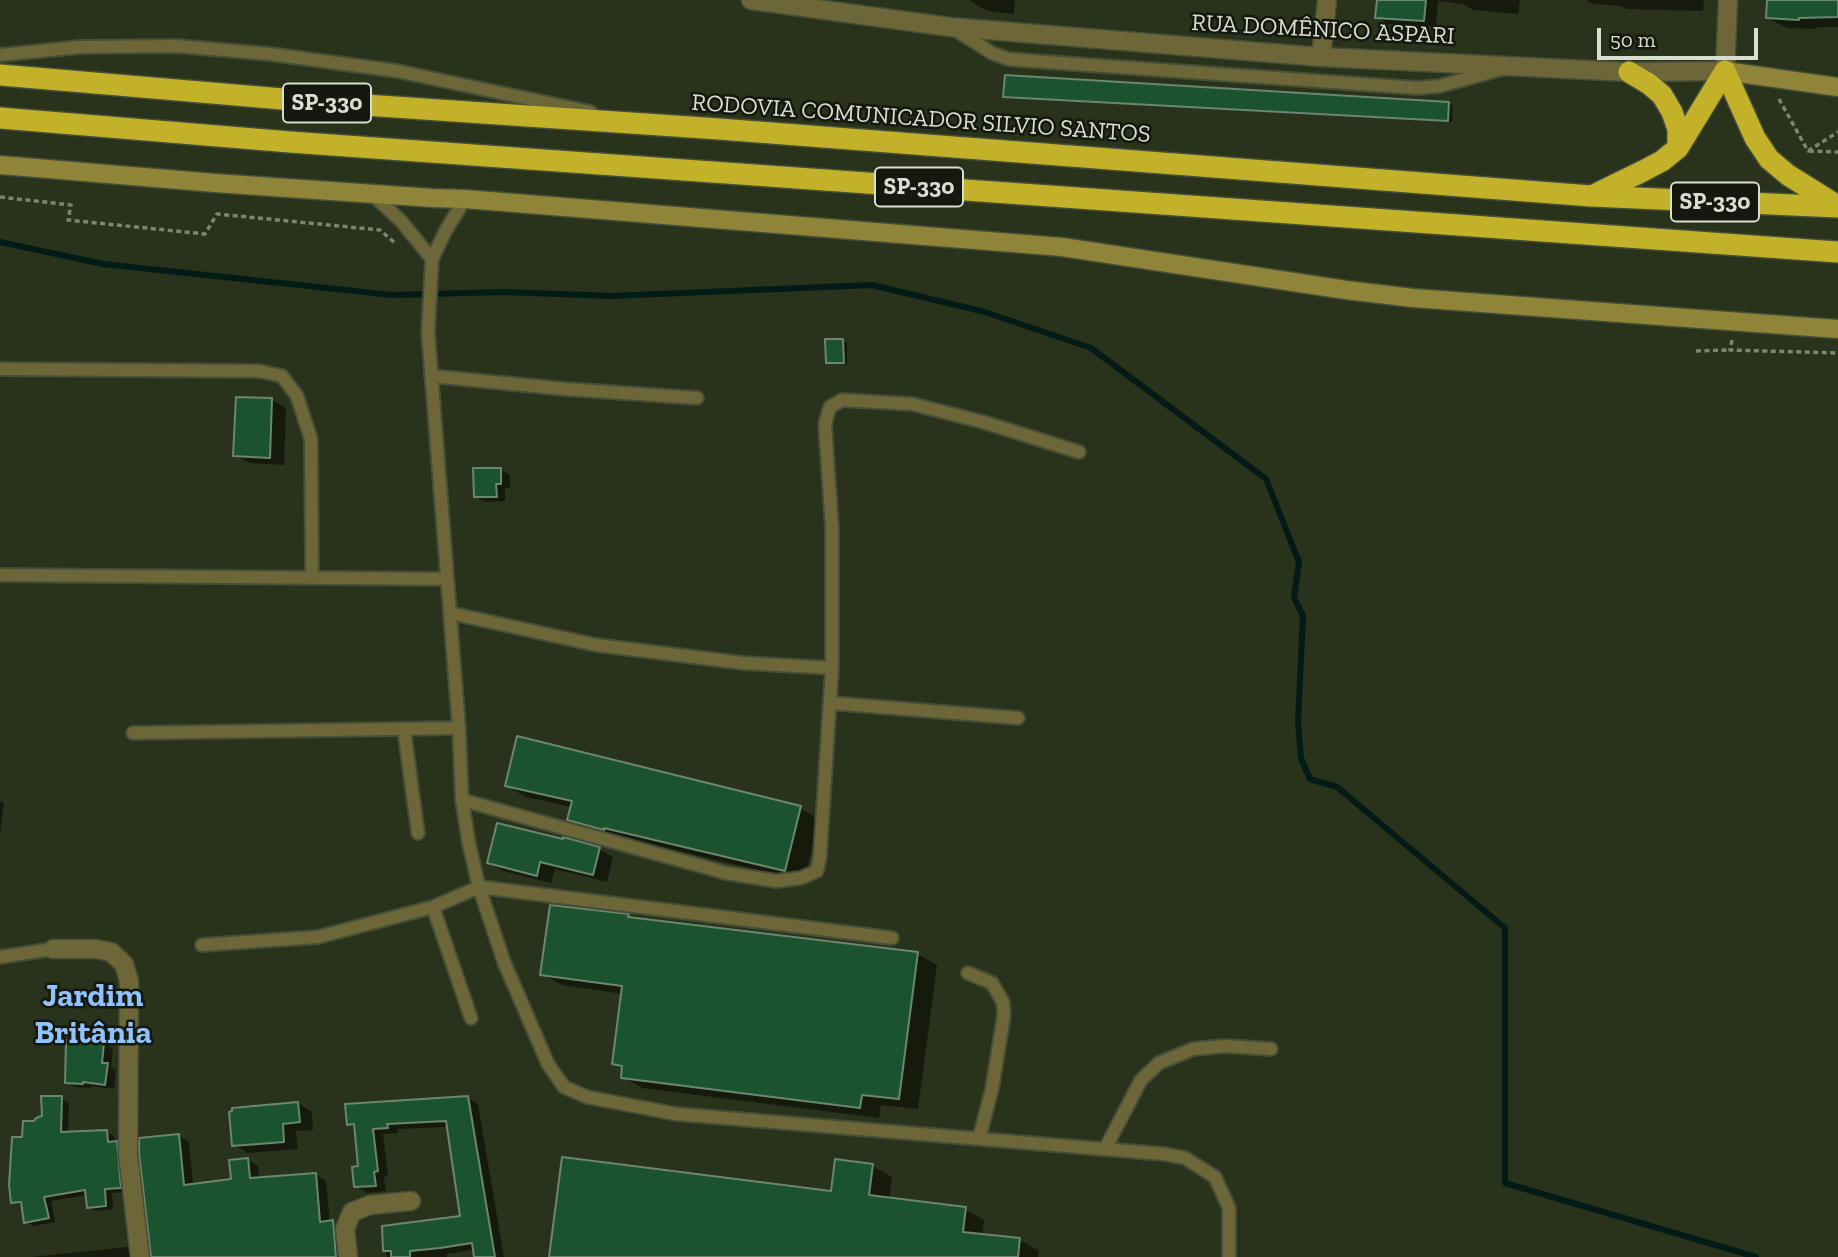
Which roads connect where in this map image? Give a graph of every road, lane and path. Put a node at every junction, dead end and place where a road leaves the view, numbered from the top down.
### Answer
1 (751, 0) edge
2 (1327, 0) edge
3 (1728, 0) edge
4 (950, 27) junction
5 (0, 55) edge
6 (1321, 57) junction
7 (1516, 65) junction
8 (1726, 71) junction
9 (1629, 72) junction
10 (0, 75) edge
11 (1838, 87) edge
12 (1775, 91) dead end
13 (0, 118) edge
14 (653, 125) junction
15 (1837, 132) edge
16 (1678, 148) junction
17 (1808, 151) junction
18 (1838, 152) edge
19 (0, 165) edge
20 (372, 194) junction
21 (0, 197) edge
22 (1591, 197) junction
23 (465, 198) junction
24 (1838, 206) edge
25 (396, 243) dead end
26 (1838, 252) edge
27 (432, 265) junction
28 (1838, 329) edge
29 (1730, 349) dead end
30 (1696, 351) dead end
31 (1, 369) edge
32 (431, 376) junction
33 (697, 398) dead end
34 (1079, 452) dead end
35 (0, 575) edge
36 (312, 578) junction
37 (447, 579) junction
38 (450, 613) junction
39 (832, 668) junction
40 (830, 703) junction
41 (1018, 718) dead end
42 (459, 728) junction
43 (404, 729) junction
44 (134, 733) dead end
45 (462, 800) junction
46 (418, 833) dead end
47 (479, 887) junction
48 (433, 907) junction
49 (892, 938) dead end
50 (202, 945) dead end
51 (52, 949) joint
52 (0, 957) edge
53 (968, 973) dead end
54 (471, 1018) dead end
55 (1271, 1048) dead end
56 (979, 1139) junction
57 (1105, 1149) junction
58 (411, 1201) dead end
59 (140, 1257) edge
60 (348, 1257) edge
61 (1229, 1257) edge

1 - 4 street, RUA DOMÊNICO ASPARI
2 - 6 street
3 - 8 street
4 - 6 street, RUA DOMÊNICO ASPARI
4 - 7 lane
5 - 14 lane
6 - 7 street, RUA DOMÊNICO ASPARI
7 - 9 street, RUA DOMÊNICO ASPARI
8 - 9 street, RUA DOMÊNICO ASPARI
8 - 11 main road
8 - 16 highway
8 - 24 highway
9 - 16 highway
10 - 14 highway, RODOVIA COMUNICADOR SILVIO SANTOS / SP-330
12 - 17 path
13 - 26 highway, SP-330
14 - 22 highway, RODOVIA COMUNICADOR SILVIO SANTOS / SP-330
15 - 17 path
16 - 22 highway
17 - 18 path
19 - 20 main road
20 - 23 main road
20 - 27 lane
21 - 25 path
22 - 24 highway, RODOVIA COMUNICADOR SILVIO SANTOS / SP-330
23 - 27 lane
23 - 28 main road
27 - 32 lane
29 - 30 path
31 - 36 lane
32 - 33 lane
32 - 37 lane
34 - 39 lane
35 - 36 lane
36 - 37 lane
37 - 38 lane
38 - 39 lane
38 - 42 lane
39 - 40 lane
40 - 41 lane
40 - 45 lane
42 - 43 lane
42 - 45 lane
43 - 44 lane
43 - 46 lane
45 - 47 lane
47 - 48 lane
47 - 49 lane
47 - 56 lane
48 - 50 lane
48 - 54 lane
51 - 52 lane
51 - 59 street
53 - 56 lane
55 - 57 lane
56 - 57 lane
57 - 61 lane
58 - 60 street

